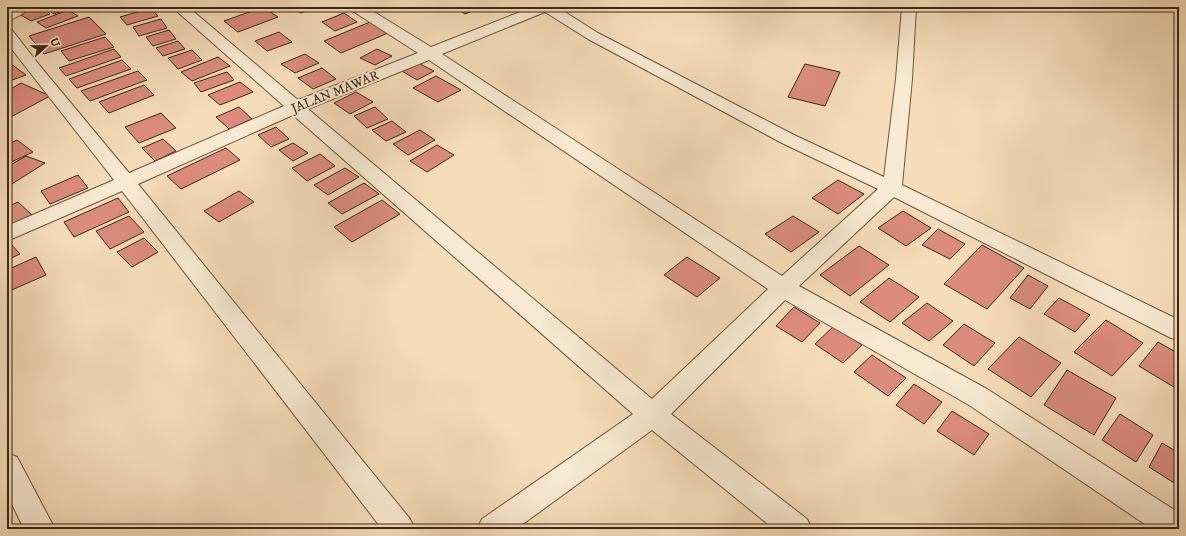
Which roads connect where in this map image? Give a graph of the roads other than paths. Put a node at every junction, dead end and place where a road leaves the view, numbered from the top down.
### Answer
1 (22, 7) edge
2 (179, 7) edge
3 (356, 7) edge
4 (546, 7) edge
5 (909, 7) edge
6 (7, 16) edge
7 (10, 44) edge
8 (431, 54) junction
9 (297, 107) junction
10 (125, 182) junction
11 (892, 188) junction
12 (7, 234) edge
13 (783, 288) junction
14 (1179, 331) edge
15 (653, 415) junction
16 (7, 466) edge
17 (40, 529) edge
18 (400, 529) edge
19 (492, 529) edge
20 (797, 529) edge
21 (1178, 529) edge

1 - 6 street
2 - 9 street
3 - 8 street
4 - 8 street, JALAN MAWAR
4 - 11 street
5 - 11 street
7 - 10 street
8 - 9 street, JALAN MAWAR
8 - 13 street
9 - 10 street, JALAN MAWAR
9 - 15 street
10 - 12 street, JALAN MAWAR
10 - 18 street
11 - 13 street
11 - 14 street
13 - 15 street
13 - 21 street
15 - 19 street
15 - 20 street
16 - 17 street

